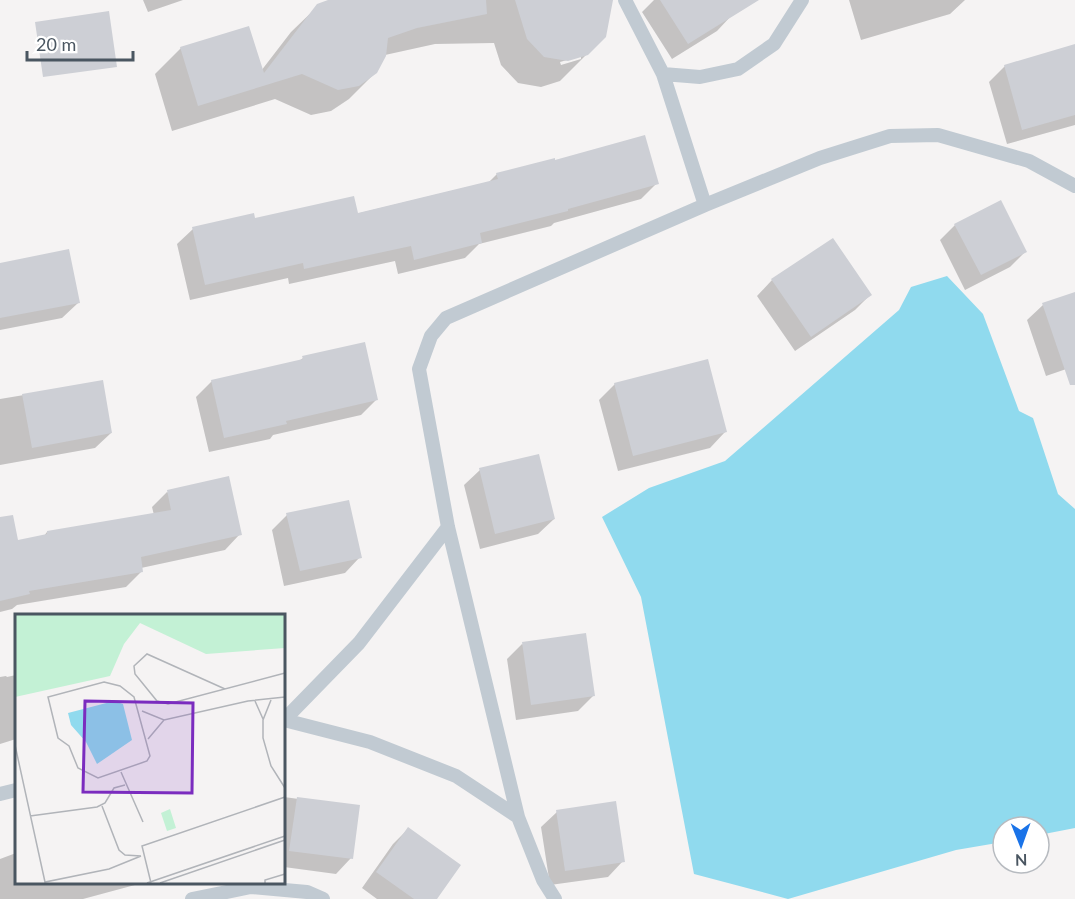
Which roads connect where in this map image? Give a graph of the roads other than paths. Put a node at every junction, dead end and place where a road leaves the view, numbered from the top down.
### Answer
1 (625, 0) edge
2 (802, 0) edge
3 (663, 74) junction
4 (1075, 186) edge
5 (705, 205) junction
6 (448, 527) junction
7 (285, 719) edge
8 (285, 720) edge
9 (15, 790) edge
10 (0, 794) edge
11 (518, 817) junction
12 (192, 899) edge
13 (323, 899) edge
14 (555, 899) edge

1 - 3 lane
2 - 3 lane
3 - 5 lane
4 - 5 lane
5 - 6 lane
6 - 7 lane
6 - 11 lane
8 - 11 lane
9 - 10 lane
11 - 14 lane
12 - 13 lane

